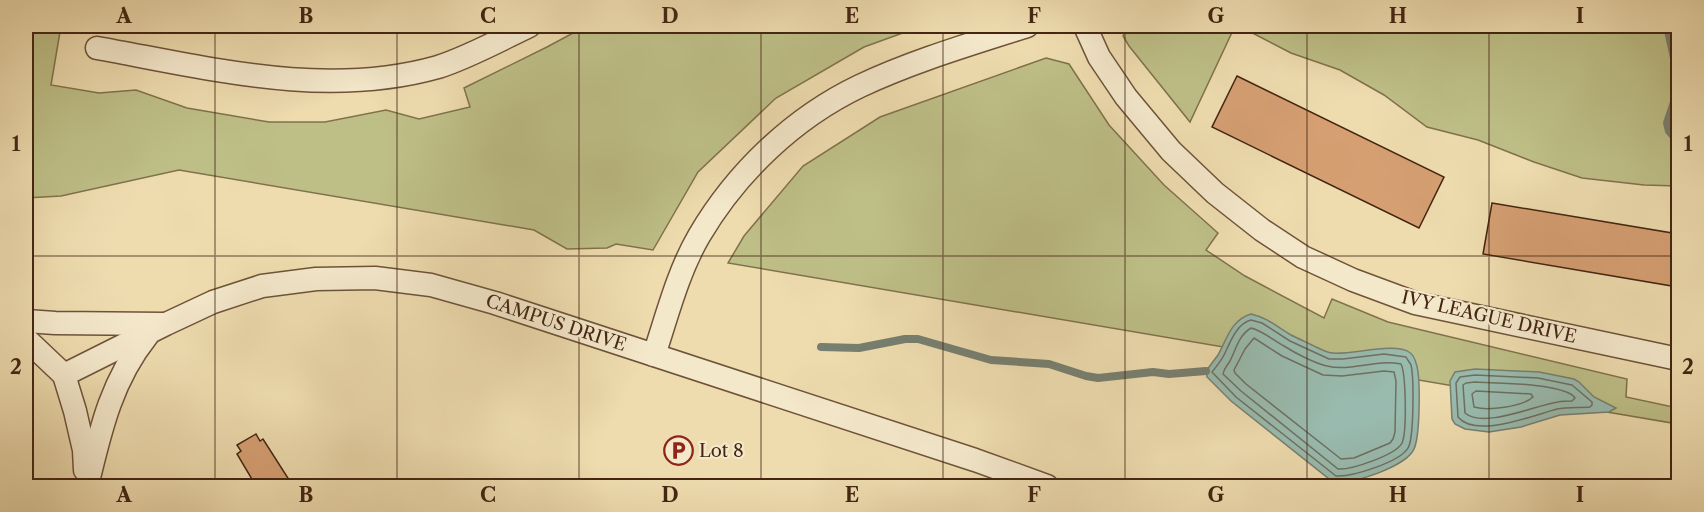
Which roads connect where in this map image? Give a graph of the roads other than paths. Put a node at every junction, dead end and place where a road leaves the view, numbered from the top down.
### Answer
1 (529, 26) edge
2 (1027, 26) edge
3 (1085, 26) edge
4 (97, 48) dead end
5 (26, 321) edge
6 (158, 328) junction
7 (26, 339) edge
8 (654, 355) junction
9 (1678, 359) edge
10 (64, 375) junction
11 (86, 486) edge
12 (1047, 486) edge

1 - 4 street
2 - 8 street
3 - 9 street, IVY LEAGUE DRIVE
5 - 6 street
6 - 8 street, CAMPUS DRIVE
6 - 10 street, CAMPUS DRIVE
6 - 11 street
7 - 10 street
8 - 12 street, CAMPUS DRIVE
10 - 11 street

